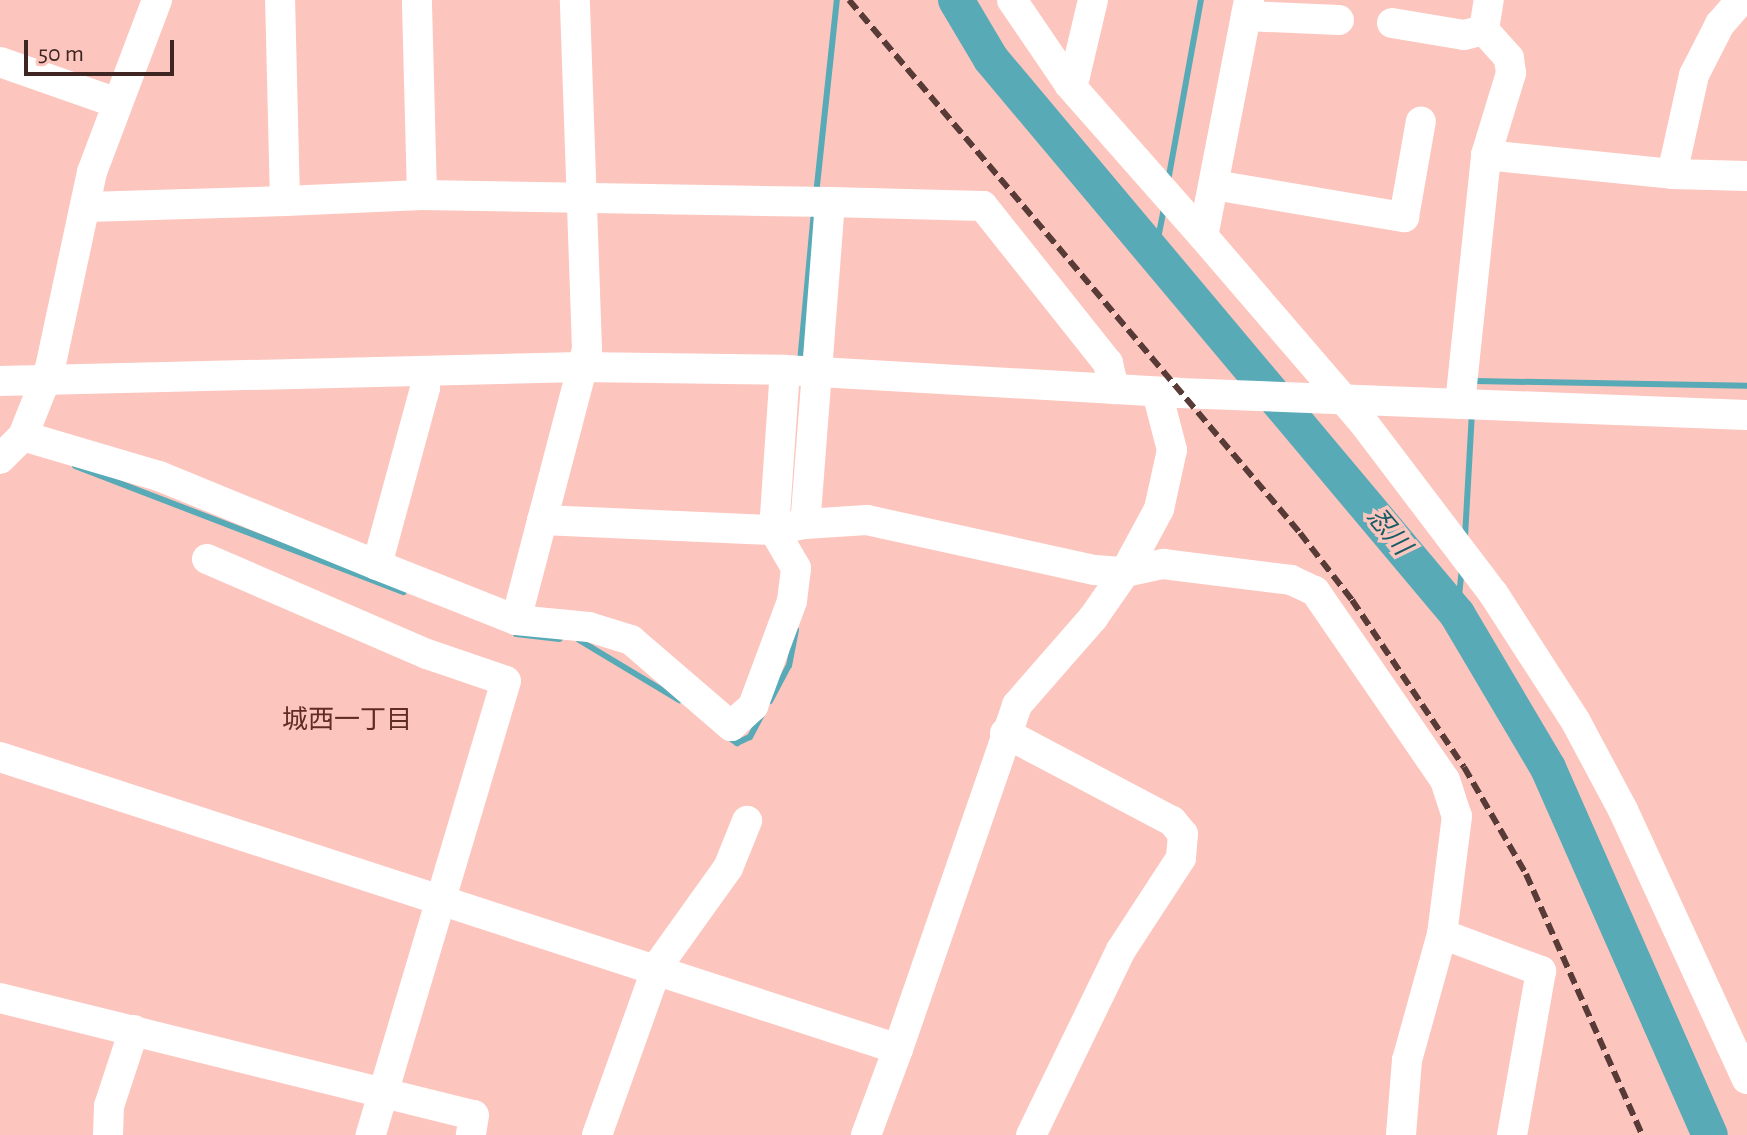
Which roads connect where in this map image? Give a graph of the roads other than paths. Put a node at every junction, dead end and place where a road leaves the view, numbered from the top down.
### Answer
1 (157, 0) edge
2 (280, 0) edge
3 (417, 0) edge
4 (575, 0) edge
5 (1012, 0) edge
6 (1093, 0) edge
7 (1489, 0) edge
8 (1741, 0) edge
9 (1248, 8) edge
10 (1339, 20) dead end
11 (1392, 23) dead end
12 (1484, 30) junction
13 (0, 62) edge
14 (1069, 84) junction
15 (110, 100) junction
16 (1421, 121) dead end
17 (1486, 155) junction
18 (1672, 174) junction
19 (1747, 176) edge
20 (1214, 185) junction
21 (581, 194) junction
22 (422, 195) junction
23 (285, 201) junction
24 (830, 202) junction
25 (86, 207) junction
26 (1203, 236) junction
27 (581, 367) junction
28 (785, 370) junction
29 (425, 371) junction
30 (816, 371) junction
31 (0, 381) edge
32 (44, 382) junction
33 (1114, 389) junction
34 (1157, 392) junction
35 (1336, 399) junction
36 (1460, 404) junction
37 (1747, 415) edge
38 (23, 436) junction
39 (0, 459) edge
40 (542, 520) junction
41 (805, 524) junction
42 (774, 530) junction
43 (207, 559) dead end
44 (377, 565) junction
45 (1125, 572) junction
46 (516, 620) junction
47 (1005, 733) junction
48 (0, 757) edge
49 (747, 821) dead end
50 (439, 902) junction
51 (1442, 934) junction
52 (657, 967) junction
53 (0, 998) edge
54 (134, 1030) junction
55 (898, 1049) junction
56 (1747, 1079) edge
57 (384, 1092) junction
58 (108, 1135) edge
59 (371, 1135) edge
60 (471, 1135) edge
61 (597, 1135) edge
62 (866, 1135) edge
63 (1031, 1135) edge
64 (1401, 1135) edge
65 (1512, 1135) edge

1 - 15 street
2 - 23 street
3 - 22 street
4 - 21 street
5 - 14 street
6 - 14 street
7 - 12 street
8 - 18 street
9 - 10 street
9 - 20 street
11 - 12 street
12 - 17 street
13 - 15 street
14 - 26 street
15 - 25 street
16 - 20 street
17 - 18 street
17 - 36 street
18 - 19 street
20 - 26 street
21 - 22 street
21 - 24 street
21 - 27 street
22 - 23 street
23 - 25 street
24 - 30 street
24 - 33 street
25 - 32 street
26 - 35 street
27 - 28 street
27 - 29 street
27 - 40 street
28 - 30 street
28 - 42 street
29 - 32 street
29 - 44 street
30 - 33 street
30 - 41 street
31 - 32 street
32 - 38 street
33 - 34 street
34 - 35 street
34 - 45 street
35 - 36 street
35 - 56 street
36 - 37 street
38 - 39 street
38 - 44 street
40 - 42 street
40 - 46 street
41 - 42 street
41 - 45 street
42 - 46 street
43 - 50 street
44 - 46 street
45 - 47 street
45 - 51 street
47 - 55 street
47 - 63 street
48 - 50 street
49 - 52 street
50 - 52 street
50 - 57 street
51 - 64 street
51 - 65 street
52 - 55 street
52 - 61 street
53 - 54 street
54 - 57 street
54 - 58 street
55 - 62 street
57 - 59 street
57 - 60 street

